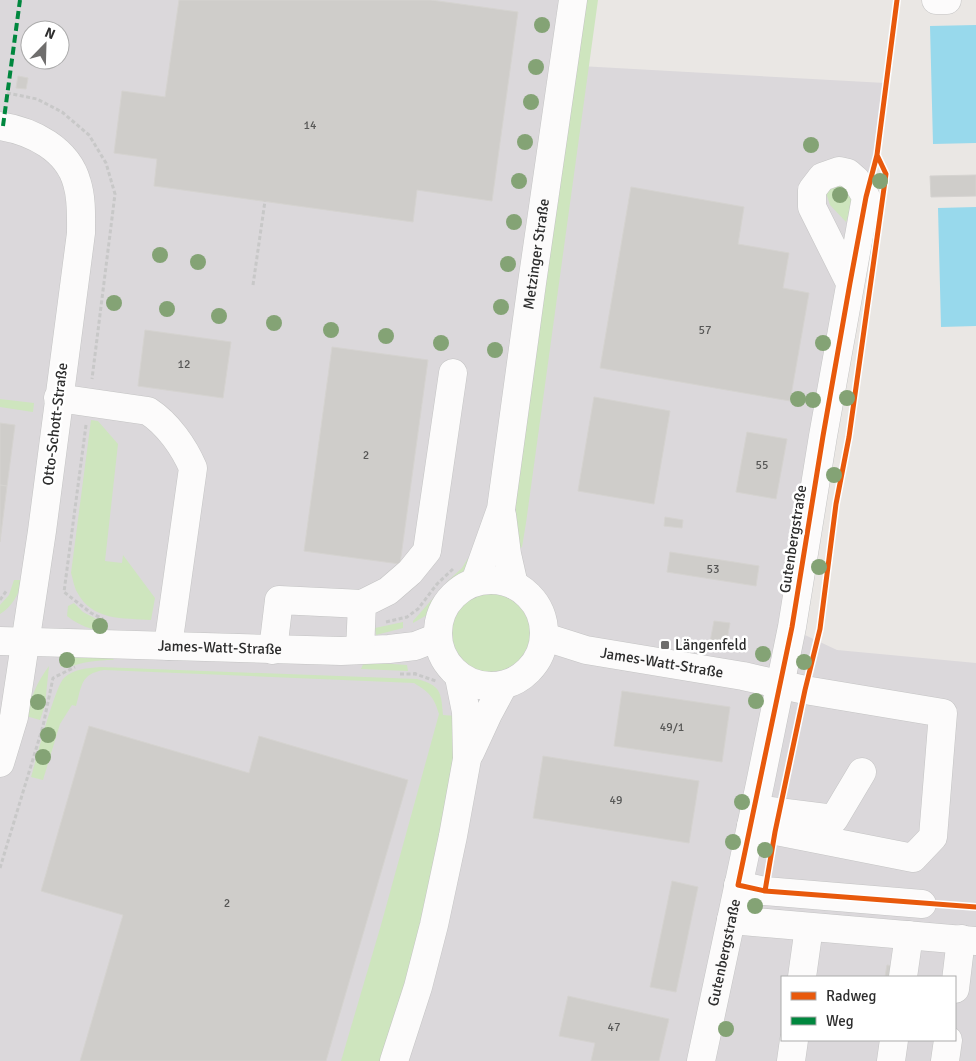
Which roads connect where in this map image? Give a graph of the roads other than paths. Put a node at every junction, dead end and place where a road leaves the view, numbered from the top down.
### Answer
1 (573, 0) edge
2 (936, 0) edge
3 (947, 0) edge
4 (0, 126) edge
5 (850, 283) junction
6 (453, 373) dead end
7 (58, 398) junction
8 (501, 509) junction
9 (475, 582) junction
10 (514, 585) junction
11 (361, 627) junction
12 (438, 637) junction
13 (545, 638) junction
14 (12, 642) edge
15 (168, 646) junction
16 (273, 650) junction
17 (460, 677) junction
18 (780, 684) junction
19 (503, 686) junction
20 (467, 759) junction
21 (0, 763) edge
22 (862, 772) dead end
23 (753, 818) junction
24 (738, 885) junction
25 (922, 904) dead end
26 (731, 920) junction
27 (809, 927) junction
28 (908, 935) junction
29 (969, 940) edge
30 (802, 976) edge
31 (903, 976) edge
32 (956, 986) edge
33 (794, 1041) edge
34 (894, 1041) edge
35 (948, 1041) edge
36 (394, 1061) edge
37 (701, 1061) edge
38 (791, 1061) edge
39 (891, 1061) edge
40 (945, 1061) edge

1 - 8 street, Metzinger Straße
2 - 3 street
4 - 7 street, Otto-Schott-Straße
5 - 5 street, Gutenbergstraße
5 - 18 street, Gutenbergstraße
6 - 11 street
7 - 14 street, Otto-Schott-Straße
7 - 15 street
8 - 9 street, Metzinger Straße
8 - 10 street, Metzinger Straße
9 - 10 street
9 - 12 street
10 - 13 street
11 - 12 street, James-Watt-Straße
11 - 16 street, James-Watt-Straße
11 - 16 street
12 - 17 street
13 - 18 street, James-Watt-Straße
13 - 19 street
14 - 15 street, James-Watt-Straße
14 - 21 street, Otto-Schott-Straße
15 - 16 street, James-Watt-Straße
17 - 19 street
17 - 20 street
18 - 23 street, Gutenbergstraße
18 - 23 street, James-Watt-Straße
19 - 20 street
20 - 36 street
22 - 23 street
23 - 24 street, Gutenbergstraße
24 - 25 street
24 - 26 street, Gutenbergstraße
26 - 27 street
26 - 37 street, Gutenbergstraße
27 - 28 street
27 - 30 street
28 - 29 street
28 - 31 street
29 - 32 street
33 - 38 street
34 - 39 street
35 - 40 street

